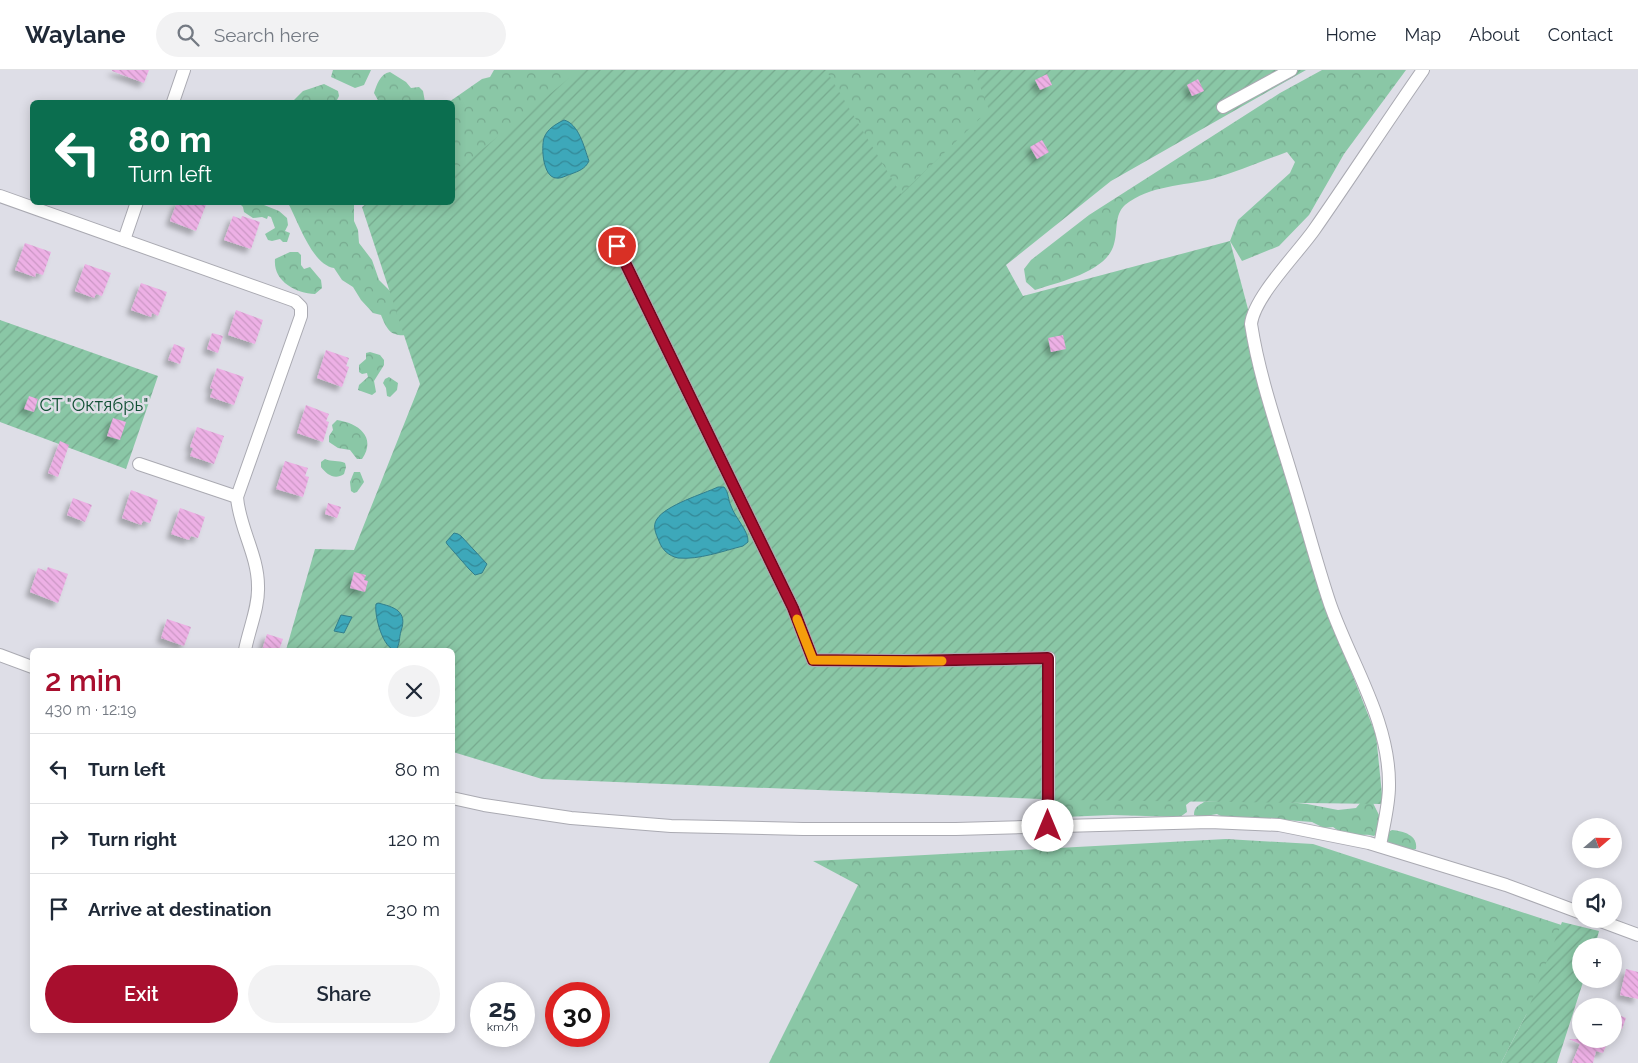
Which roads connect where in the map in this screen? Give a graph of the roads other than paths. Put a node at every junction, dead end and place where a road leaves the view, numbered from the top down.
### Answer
1 (184, 70) edge
2 (1291, 70) edge
3 (1423, 70) edge
4 (174, 100) edge
5 (1222, 107) dead end
6 (0, 196) edge
7 (136, 205) edge
8 (124, 240) junction
9 (617, 246) dead end
10 (138, 464) dead end
11 (236, 496) junction
12 (245, 648) edge
13 (0, 655) edge
14 (30, 666) edge
15 (455, 799) edge
16 (1048, 826) junction
17 (1380, 846) junction
18 (1572, 910) edge
19 (1619, 928) edge
20 (1638, 935) edge

1 - 4 street
2 - 5 street
3 - 17 street
6 - 8 street
7 - 8 street
8 - 11 street
9 - 16 street
10 - 11 street
11 - 12 street
13 - 14 street
15 - 16 street
16 - 17 street
17 - 18 street
19 - 20 street

